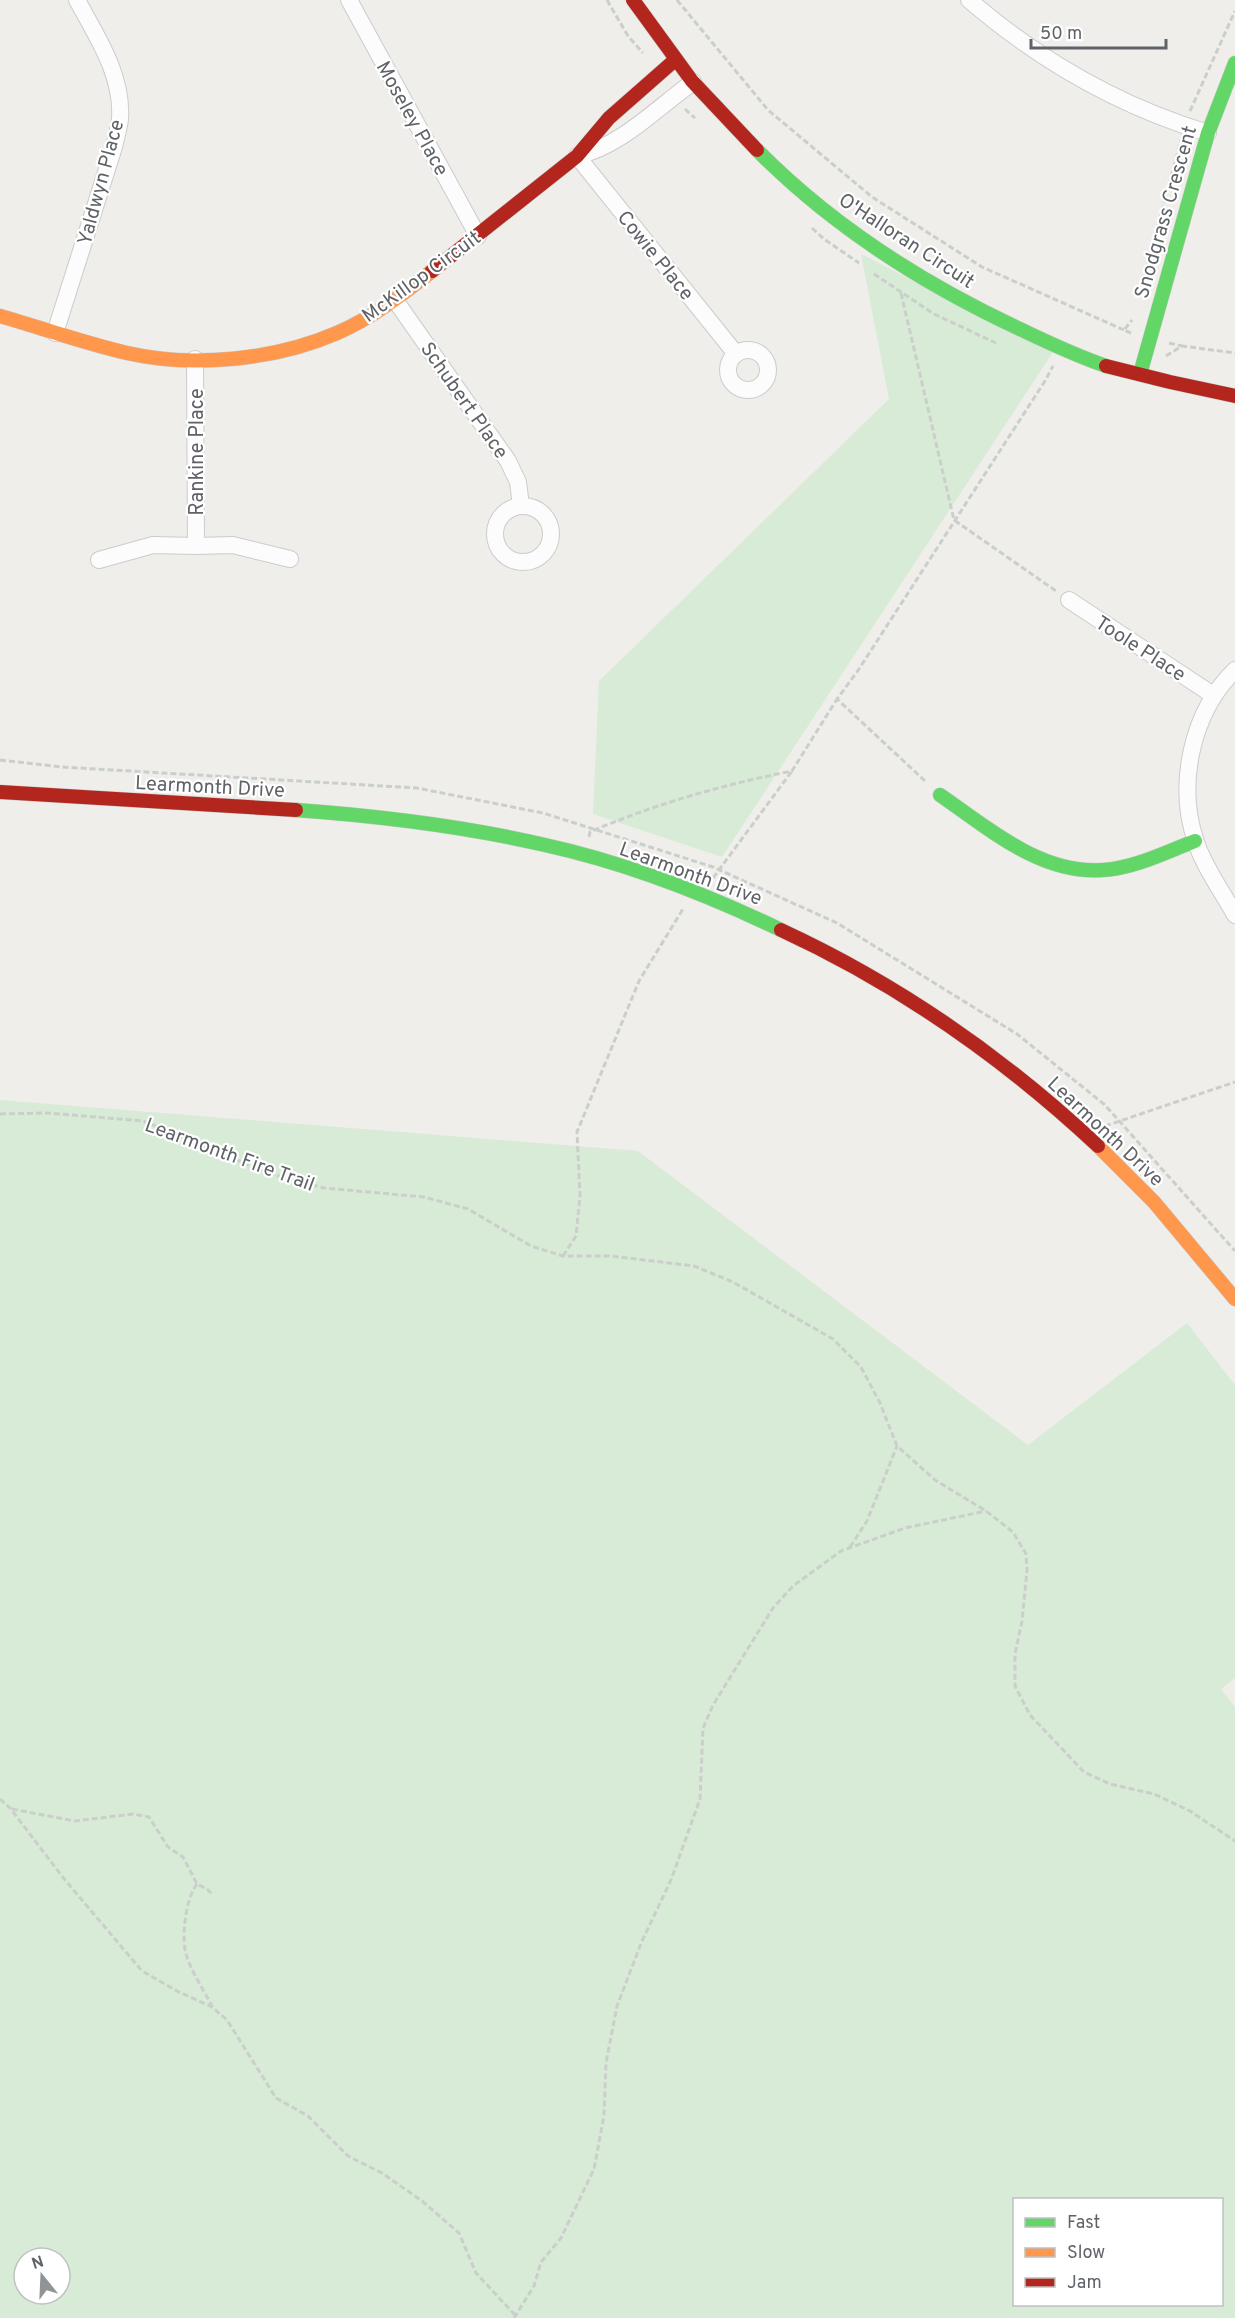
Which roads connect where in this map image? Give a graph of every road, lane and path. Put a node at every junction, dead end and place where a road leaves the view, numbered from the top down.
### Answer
1 (77, 0) edge
2 (349, 0) edge
3 (633, 0) edge
4 (677, 0) edge
5 (969, 0) edge
6 (675, 60) junction
7 (1235, 63) edge
8 (693, 82) junction
9 (1208, 133) junction
10 (577, 156) junction
11 (478, 236) junction
12 (901, 292) dead end
13 (395, 300) junction
14 (0, 315) edge
15 (1124, 330) dead end
16 (55, 333) junction
17 (1063, 349) junction
18 (1235, 353) edge
19 (736, 354) dead end
20 (1163, 358) dead end
21 (195, 359) junction
22 (1140, 374) junction
23 (1235, 396) edge
24 (521, 506) dead end
25 (954, 520) junction
26 (196, 546) junction
27 (290, 559) dead end
28 (99, 560) dead end
29 (1069, 600) joint
30 (1235, 670) edge
31 (1213, 695) junction
32 (837, 699) junction
33 (0, 760) edge
34 (792, 771) junction
35 (0, 792) edge
36 (940, 795) joint
37 (596, 830) junction
38 (1195, 840) junction
39 (585, 856) junction
40 (719, 870) junction
41 (698, 894) junction
42 (1235, 915) edge
43 (1235, 1082) edge
44 (0, 1114) edge
45 (1119, 1121) junction
46 (1084, 1133) junction
47 (1235, 1251) edge
48 (563, 1256) junction
49 (1235, 1299) edge
50 (897, 1446) junction
51 (986, 1511) junction
52 (849, 1549) junction
53 (0, 1799) edge
54 (10, 1808) junction
55 (1235, 1841) edge
56 (197, 1884) junction
57 (213, 1895) dead end
58 (212, 2007) junction
59 (515, 2317) edge

1 - 16 street, Yaldwyn Place
2 - 11 street, Moseley Place
3 - 6 street, O'Halloran Circuit
4 - 15 path
5 - 9 street
6 - 8 street, O'Halloran Circuit
6 - 10 street, McKillop Circuit
7 - 9 street, Snodgrass Crescent
8 - 10 street, McKillop Circuit
8 - 17 street, O'Halloran Circuit
9 - 22 street, Snodgrass Crescent
10 - 11 street, McKillop Circuit
10 - 19 street, Cowie Place
11 - 13 street, McKillop Circuit
12 - 25 path
13 - 21 street, McKillop Circuit
13 - 24 street, Schubert Place
14 - 16 street, McKillop Circuit
16 - 21 street, McKillop Circuit
17 - 22 street, O'Halloran Circuit
17 - 25 path
18 - 20 path
21 - 26 street, Rankine Place
22 - 23 street, O'Halloran Circuit
25 - 29 path
25 - 32 path
26 - 27 street
26 - 28 street
29 - 31 street, Toole Place
30 - 31 street
31 - 38 street
32 - 34 path
32 - 36 path
33 - 37 path
34 - 37 path
34 - 40 path
35 - 39 street, Learmonth Drive
36 - 38 street
37 - 39 path
37 - 40 path
38 - 42 street
39 - 41 street, Learmonth Drive
40 - 41 path
40 - 45 path
41 - 46 street, Learmonth Drive
41 - 48 path
43 - 45 path
44 - 48 path, Learmonth Fire Trail
45 - 46 path
45 - 47 path
46 - 49 street, Learmonth Drive
48 - 50 path, Learmonth Fire Trail
50 - 51 path, Learmonth Fire Trail
50 - 52 path
51 - 52 path
51 - 55 path, Learmonth Fire Trail
52 - 59 path
53 - 54 path
54 - 56 path
54 - 58 path
56 - 57 path
56 - 58 path
58 - 59 path

